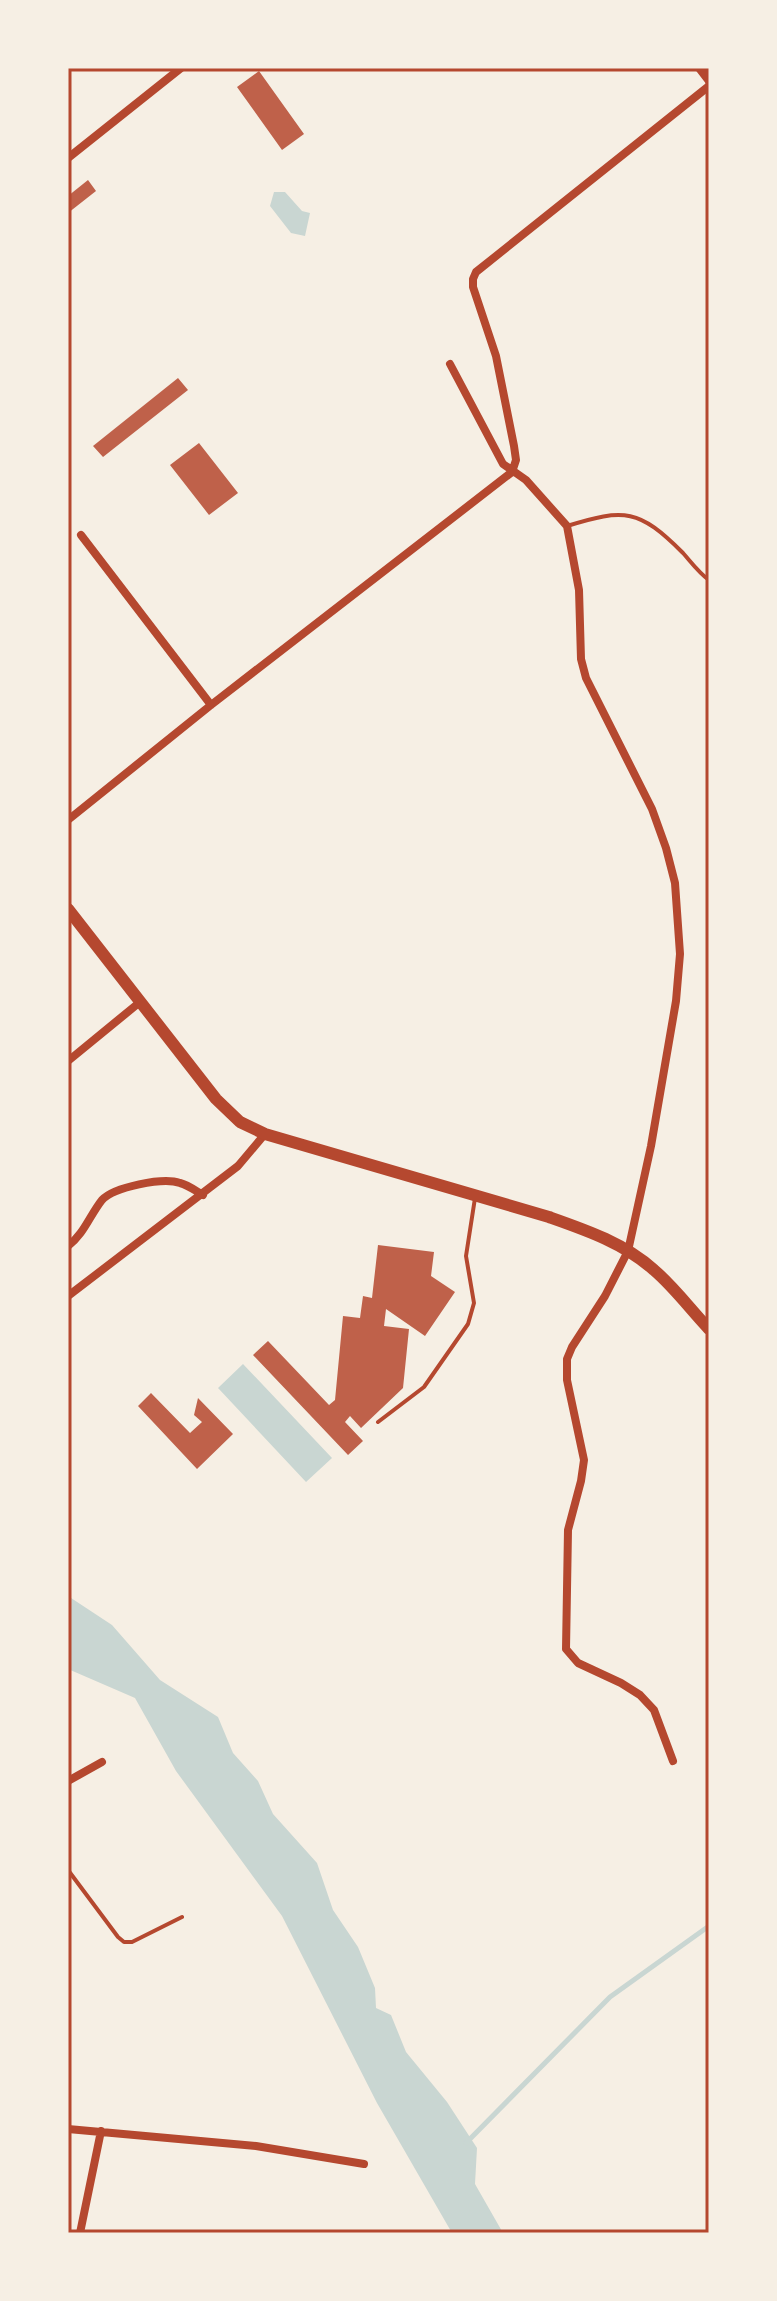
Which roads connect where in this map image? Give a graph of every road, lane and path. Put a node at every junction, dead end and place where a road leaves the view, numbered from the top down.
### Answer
1 (181, 68) edge
2 (699, 68) edge
3 (709, 83) edge
4 (68, 158) edge
5 (450, 364) dead end
6 (512, 472) junction
7 (567, 526) junction
8 (81, 535) dead end
9 (709, 580) edge
10 (211, 705) junction
11 (68, 820) edge
12 (68, 909) edge
13 (140, 1002) junction
14 (68, 1061) edge
15 (265, 1134) junction
16 (203, 1195) junction
17 (475, 1196) junction
18 (68, 1246) edge
19 (628, 1251) junction
20 (68, 1296) edge
21 (709, 1329) edge
22 (378, 1422) dead end
23 (673, 1761) dead end
24 (102, 1762) dead end
25 (68, 1781) edge
26 (68, 1870) edge
27 (182, 1917) dead end
28 (68, 2129) edge
29 (101, 2131) junction
30 (364, 2164) dead end
31 (80, 2233) edge

1 - 4 street
2 - 3 street
3 - 6 street
5 - 6 street
6 - 7 street
6 - 10 street
7 - 9 lane
7 - 19 street
8 - 10 street
10 - 11 street
12 - 13 main road
13 - 14 street
13 - 15 main road
15 - 16 street
15 - 17 main road
16 - 18 street
16 - 20 street
17 - 19 main road
17 - 22 lane
19 - 21 main road
19 - 23 street
24 - 25 street
26 - 27 lane
28 - 29 street
29 - 30 street
29 - 31 street

